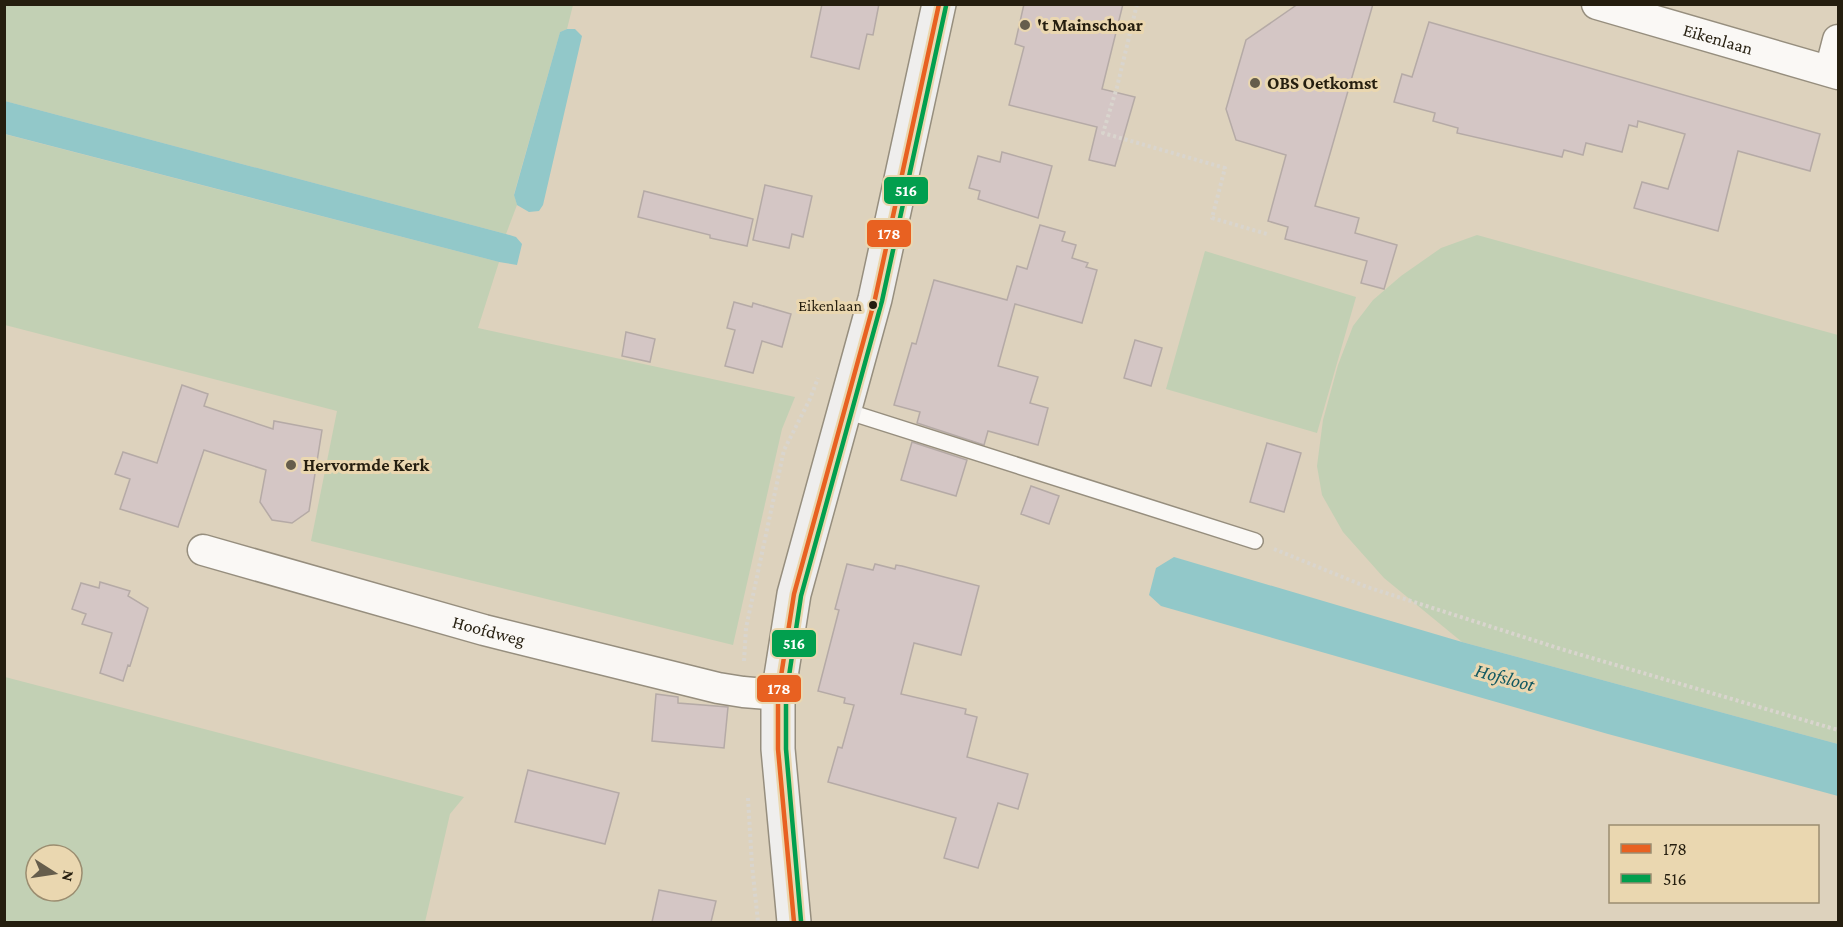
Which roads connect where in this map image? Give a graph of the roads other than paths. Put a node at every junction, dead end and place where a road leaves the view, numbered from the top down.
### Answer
1 (939, 4) edge
2 (1598, 4) edge
3 (1839, 40) edge
4 (1834, 73) edge
5 (843, 410) junction
6 (1255, 541) road end
7 (203, 550) dead end
8 (778, 695) junction
9 (794, 922) edge

1 - 5 main road
2 - 4 street, Eikenlaan
3 - 4 street
5 - 6 lane
5 - 8 main road
7 - 8 street, Hoofdweg
8 - 9 main road

